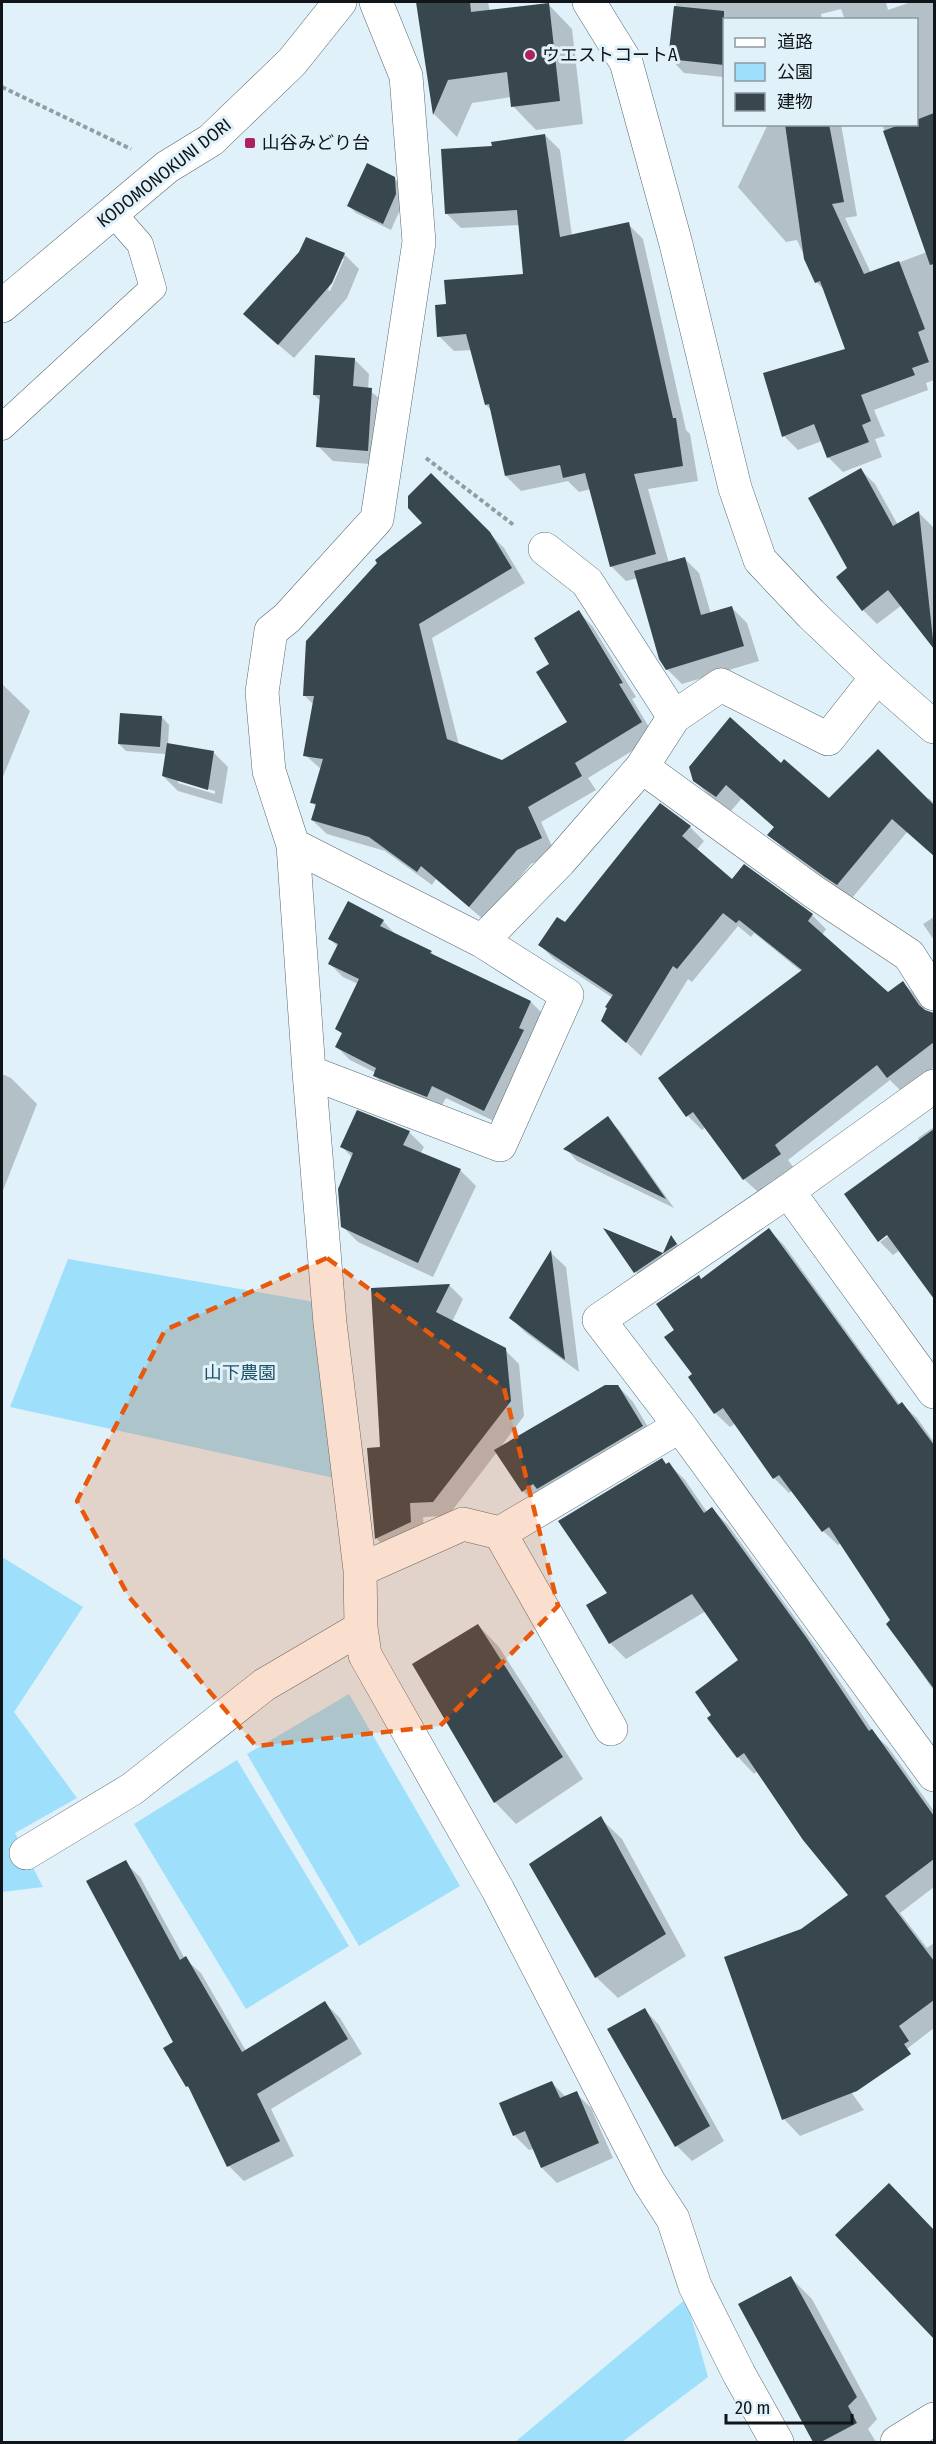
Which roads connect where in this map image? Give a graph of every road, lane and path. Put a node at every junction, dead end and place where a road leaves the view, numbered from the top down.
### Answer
1 (340, 2) edge
2 (376, 2) edge
3 (589, 2) edge
4 (2, 87) edge
5 (167, 167) junction
6 (112, 213) junction
7 (2, 306) edge
8 (2, 427) edge
9 (389, 430) junction
10 (545, 549) joint
11 (877, 677) junction
12 (674, 717) junction
13 (934, 727) edge
14 (642, 767) junction
15 (293, 845) junction
16 (482, 941) junction
17 (934, 994) edge
18 (309, 1072) junction
19 (934, 1086) edge
20 (788, 1191) junction
21 (934, 1392) edge
22 (680, 1426) junction
23 (500, 1533) junction
24 (360, 1570) junction
25 (361, 1628) junction
26 (611, 1730) dead end
27 (934, 1775) edge
28 (26, 1852) dead end
29 (934, 2419) edge
30 (777, 2442) edge
31 (897, 2442) edge

1 - 5 street, KODOMONOKUNI DORI
2 - 9 street
3 - 11 street
4 - 5 path
5 - 6 street, KODOMONOKUNI DORI
6 - 7 street, KODOMONOKUNI DORI
6 - 8 lane
9 - 10 path
9 - 15 street
10 - 12 street
11 - 12 street
11 - 13 street
12 - 14 street
14 - 16 street
14 - 17 street
15 - 16 street
15 - 18 street
16 - 18 street
18 - 24 street
19 - 20 street
20 - 21 street
20 - 22 street
22 - 23 street
22 - 27 street
23 - 24 street
23 - 26 street
24 - 25 street
25 - 28 street
25 - 30 street
29 - 31 street

